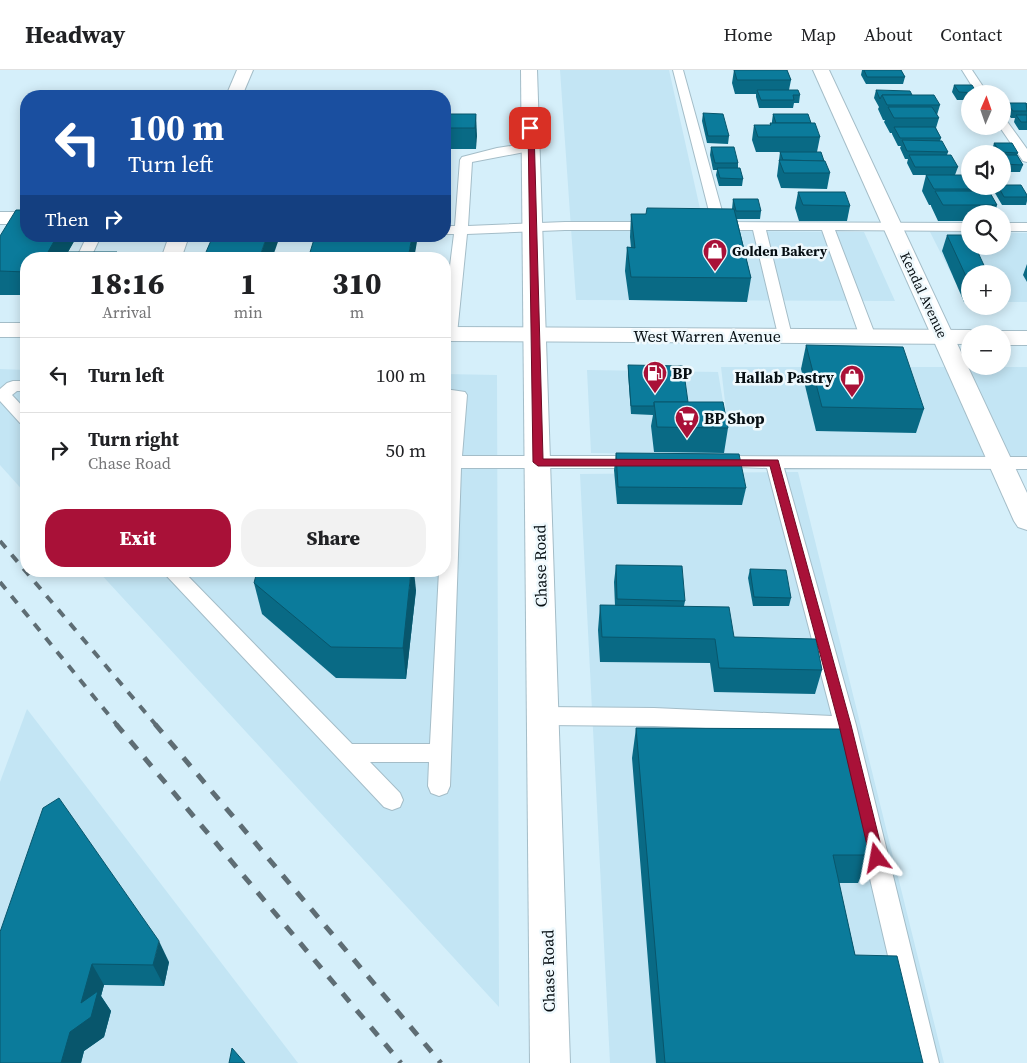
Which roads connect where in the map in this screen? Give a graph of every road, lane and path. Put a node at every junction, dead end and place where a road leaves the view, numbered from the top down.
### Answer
1 (245, 70) edge
2 (529, 70) edge
3 (678, 70) edge
4 (820, 70) edge
5 (967, 70) edge
6 (977, 85) edge
7 (237, 90) edge
8 (1011, 135) edge
9 (531, 147) junction
10 (1027, 158) edge
11 (0, 218) edge
12 (20, 218) edge
13 (671, 226) edge
14 (700, 226) edge
15 (719, 226) junction
16 (533, 227) junction
17 (759, 227) junction
18 (828, 227) junction
19 (893, 227) junction
20 (961, 227) edge
21 (1011, 227) edge
22 (1027, 227) edge
23 (451, 230) edge
24 (461, 230) junction
25 (451, 304) edge
26 (0, 330) edge
27 (20, 330) edge
28 (451, 334) edge
29 (535, 335) junction
30 (784, 336) junction
31 (868, 337) junction
32 (944, 337) junction
33 (961, 338) edge
34 (1011, 338) edge
35 (1027, 338) edge
36 (20, 386) edge
37 (451, 394) edge
38 (20, 413) edge
39 (453, 462) junction
40 (538, 462) junction
41 (657, 462) edge
42 (696, 462) edge
43 (774, 462) junction
44 (1000, 462) junction
45 (1027, 463) edge
46 (451, 507) edge
47 (1027, 520) edge
48 (177, 577) edge
49 (448, 577) edge
50 (543, 716) junction
51 (845, 725) junction
52 (345, 753) junction
53 (440, 753) junction
54 (439, 786) dead end
55 (392, 800) dead end
56 (550, 1063) edge
57 (926, 1063) edge

1 - 7 street
2 - 9 street, Chase Road
3 - 15 lane
4 - 19 street, Kendal Avenue
5 - 6 lane
8 - 10 lane
9 - 16 street, Chase Road
9 - 24 lane
11 - 12 street
13 - 16 lane
14 - 15 lane
15 - 17 lane
16 - 24 lane
16 - 29 street, Chase Road
17 - 18 lane
17 - 30 lane
18 - 19 lane
18 - 31 lane
19 - 20 lane
19 - 32 street, Kendal Avenue
21 - 22 lane
23 - 24 lane
24 - 25 lane
26 - 27 street
28 - 29 street, West Warren Avenue
29 - 30 street, West Warren Avenue
29 - 40 street, Chase Road
30 - 31 street, West Warren Avenue
31 - 32 street, West Warren Avenue
32 - 33 street, West Warren Avenue
32 - 44 street, Kendal Avenue
34 - 35 street
36 - 38 lane
37 - 39 lane
39 - 40 lane
39 - 46 lane
40 - 41 lane
40 - 50 street, Chase Road
42 - 43 lane
43 - 44 lane
43 - 51 lane
44 - 45 lane
44 - 47 street, Kendal Avenue
48 - 52 lane
49 - 53 lane
50 - 51 lane
50 - 56 street, Chase Road
51 - 57 lane
52 - 53 lane
52 - 55 lane
53 - 54 lane

